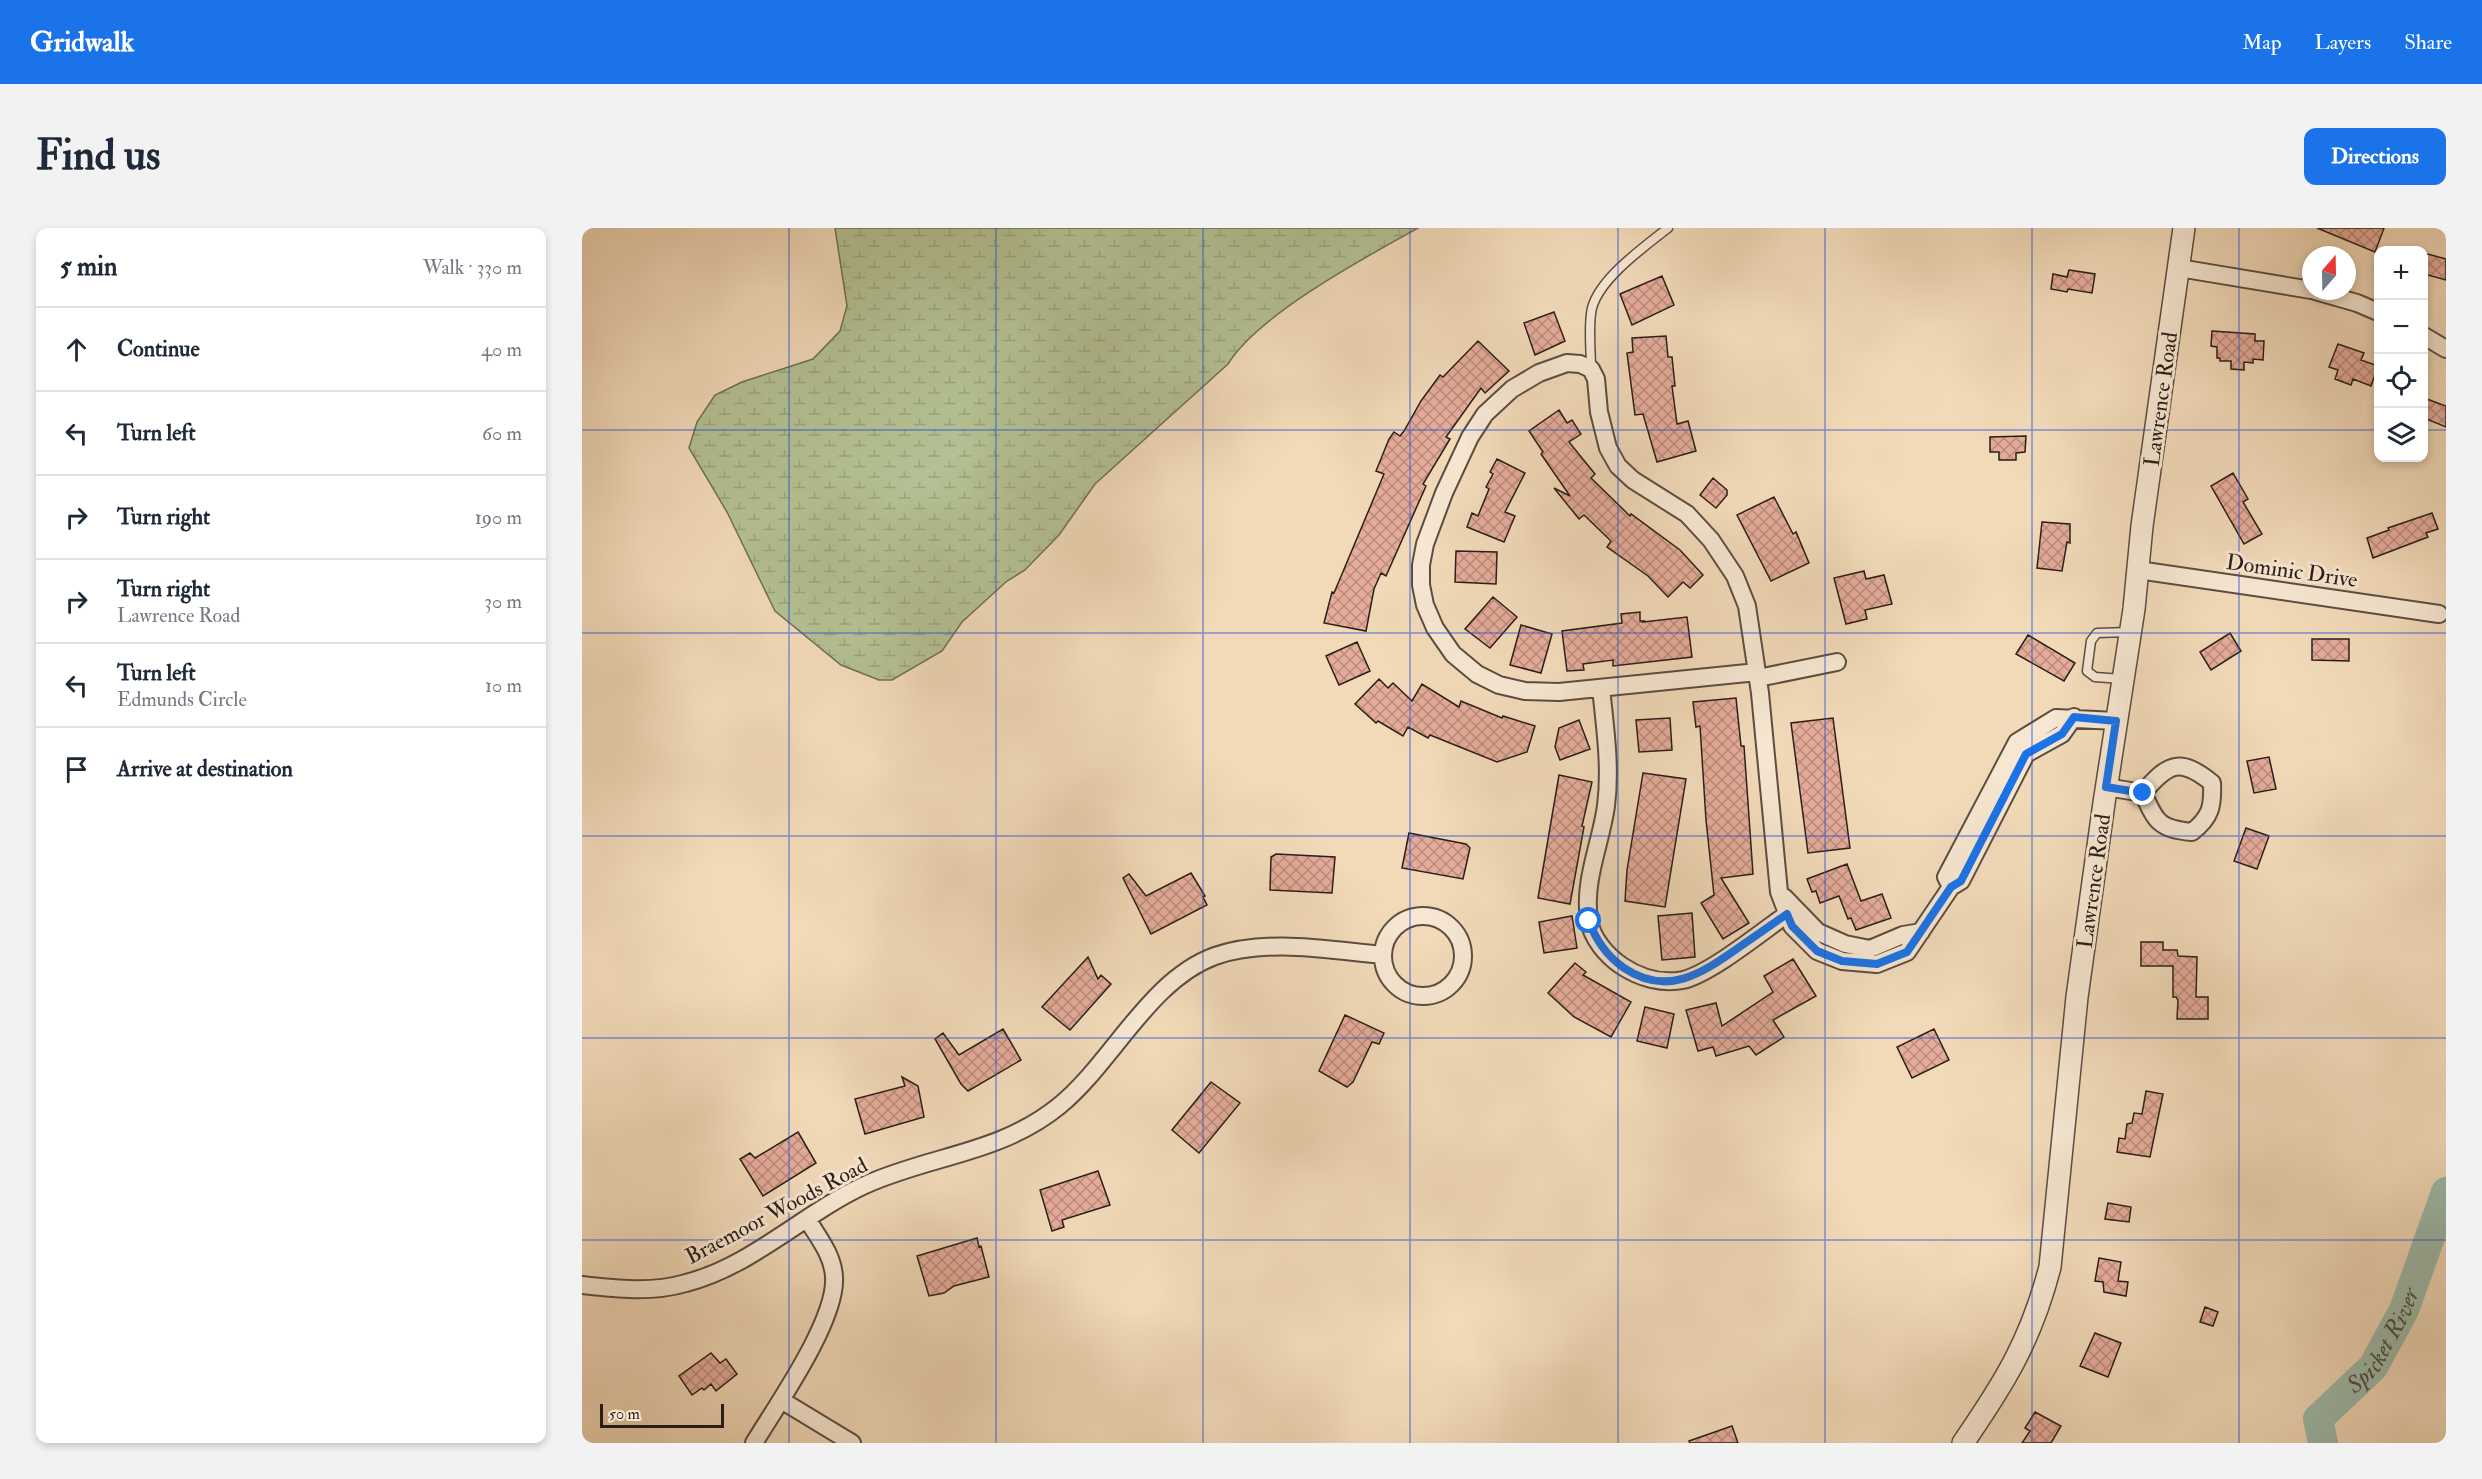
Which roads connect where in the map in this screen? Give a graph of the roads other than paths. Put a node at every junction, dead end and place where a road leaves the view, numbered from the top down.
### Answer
1 (1668, 228) edge
2 (2184, 228) edge
3 (2179, 268) junction
4 (2302, 289) edge
5 (2346, 300) edge
6 (2374, 310) edge
7 (2428, 338) edge
8 (2446, 349) edge
9 (1590, 369) junction
10 (2138, 570) junction
11 (2439, 614) dead end
12 (2130, 632) junction
13 (1837, 662) dead end
14 (1757, 675) junction
15 (2123, 680) junction
16 (1601, 688) junction
17 (2116, 721) junction
18 (2106, 787) junction
19 (2143, 793) junction
20 (1779, 892) junction
21 (1787, 914) junction
22 (1921, 932) junction
23 (1383, 955) junction
24 (807, 1219) junction
25 (582, 1285) edge
26 (781, 1400) junction
27 (754, 1443) edge
28 (852, 1443) edge
29 (1962, 1443) edge

1 - 9 lane
2 - 3 street, Lawrence Road
3 - 4 street
3 - 10 street, Lawrence Road
5 - 6 street
7 - 8 street
9 - 14 street
9 - 16 street
10 - 11 street, Dominic Drive
10 - 12 street, Lawrence Road
12 - 15 street, Lawrence Road
12 - 15 lane
13 - 14 street
14 - 16 street
14 - 20 street
15 - 17 street, Lawrence Road
16 - 21 street
17 - 18 street, Lawrence Road
17 - 22 street
18 - 19 street
18 - 29 street, Lawrence Road
19 - 19 street
20 - 21 street
20 - 22 street
21 - 22 street
23 - 23 street
23 - 24 street, Braemoor Woods Road
24 - 25 street, Braemoor Woods Road
24 - 26 street
26 - 27 street
26 - 28 street

